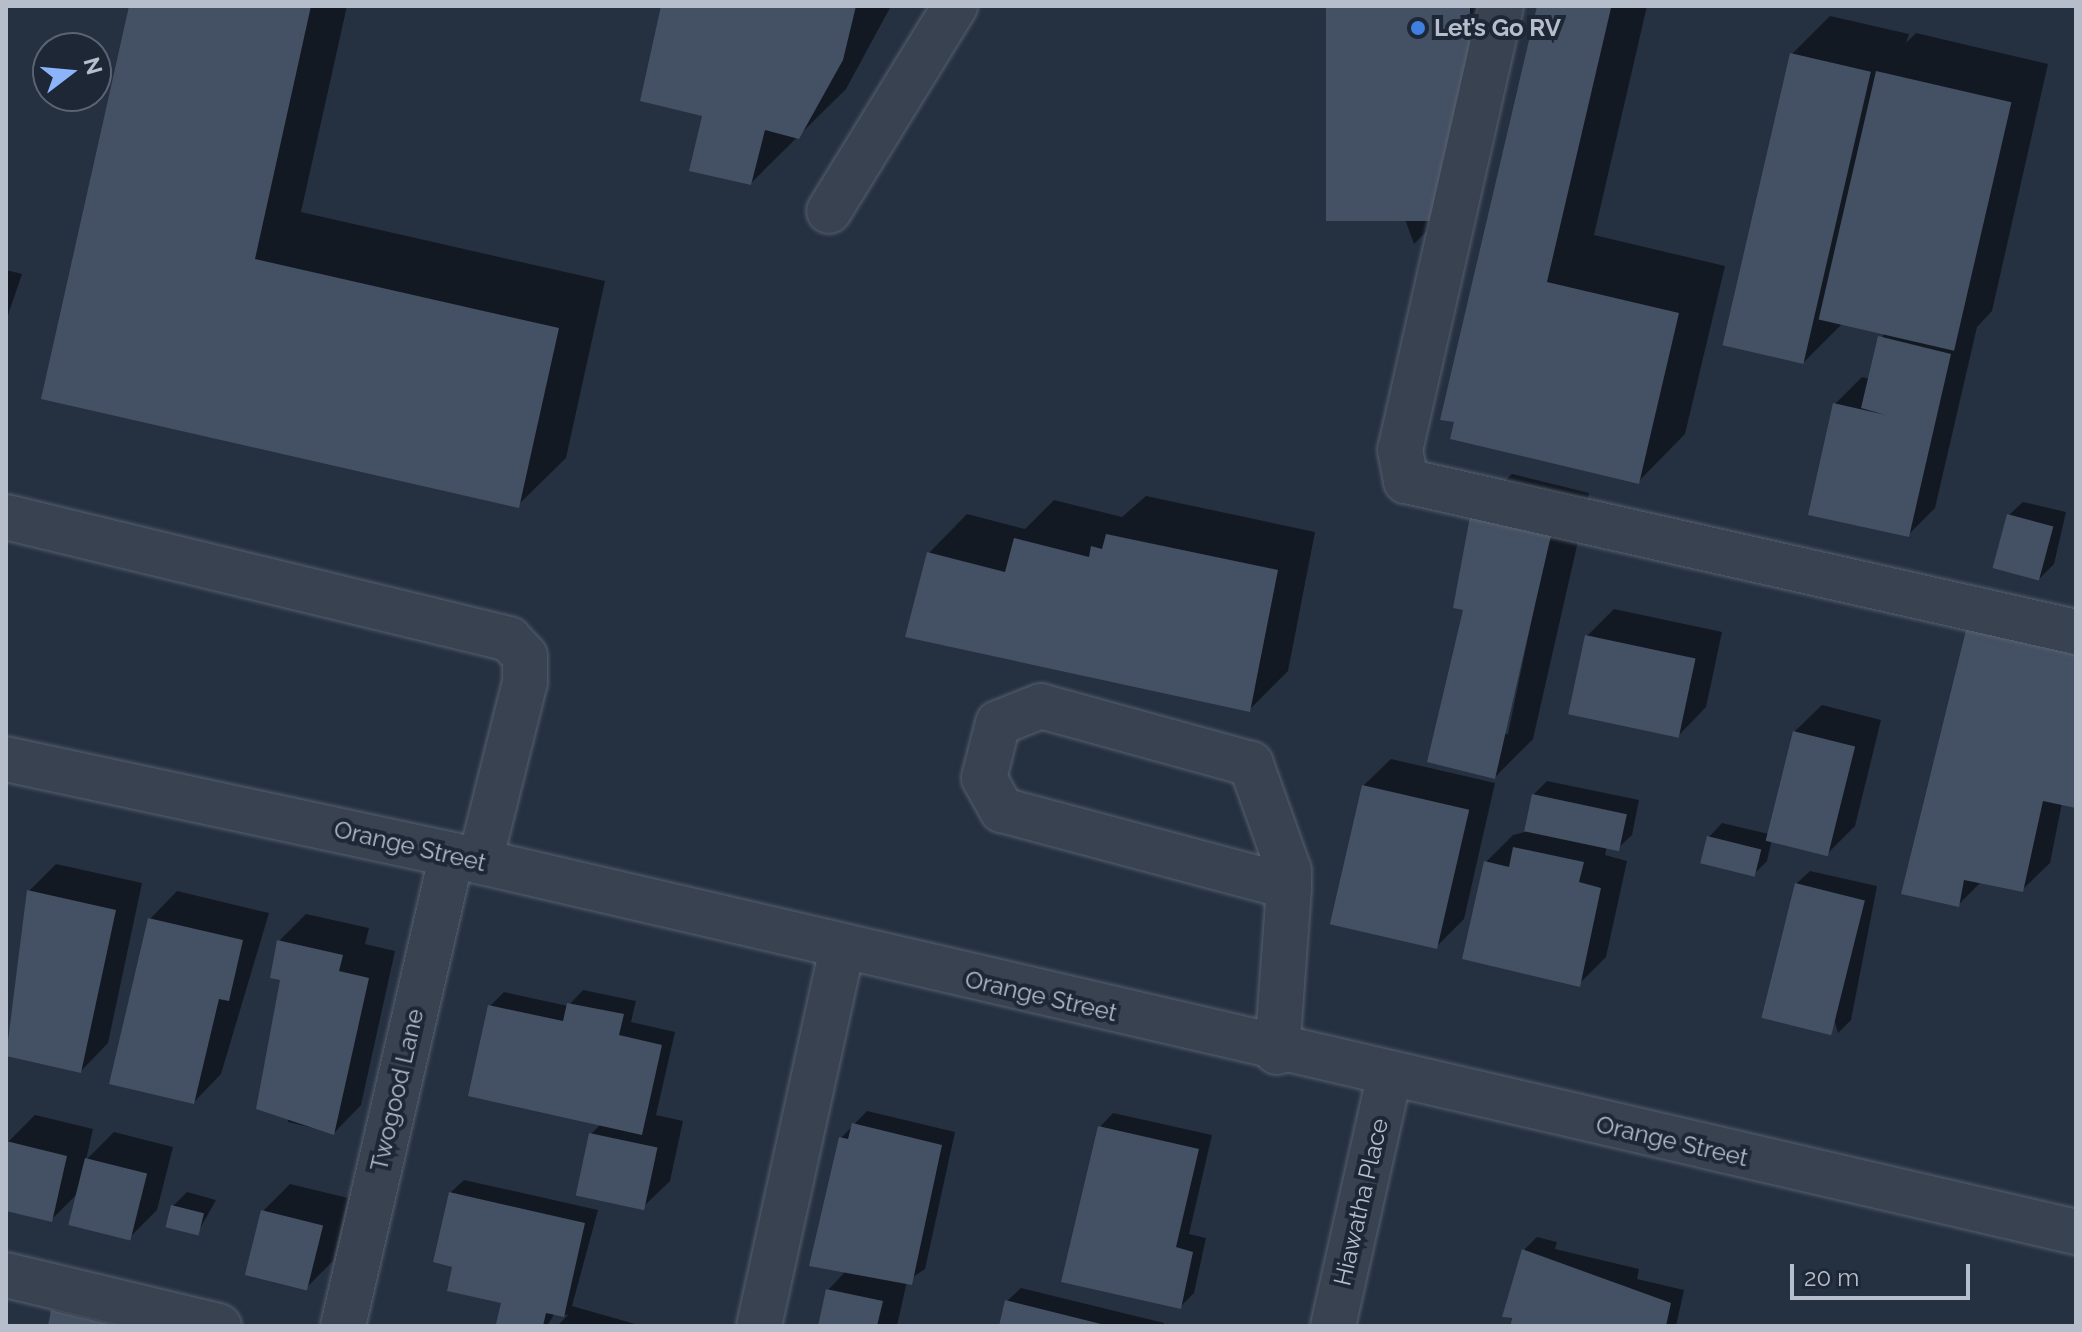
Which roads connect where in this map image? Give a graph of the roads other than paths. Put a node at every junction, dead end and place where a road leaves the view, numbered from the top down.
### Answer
1 (955, 6) edge
2 (1501, 6) edge
3 (829, 211) dead end
4 (6, 517) edge
5 (2076, 632) edge
6 (6, 759) edge
7 (466, 858) junction
8 (1289, 887) junction
9 (842, 949) junction
10 (1277, 1052) junction
11 (1389, 1078) junction
12 (2076, 1232) edge
13 (6, 1275) edge
14 (219, 1326) edge
15 (343, 1326) edge
16 (759, 1326) edge
17 (1333, 1326) edge

1 - 3 street
2 - 5 street
4 - 7 street, Twogood Lane
6 - 7 street, Orange Street
7 - 9 street, Orange Street
7 - 15 street, Twogood Lane
8 - 8 street
8 - 10 street
9 - 10 street, Orange Street
9 - 16 street
10 - 11 street, Orange Street
11 - 12 street, Orange Street
11 - 17 street, Hiawatha Place
13 - 14 street

